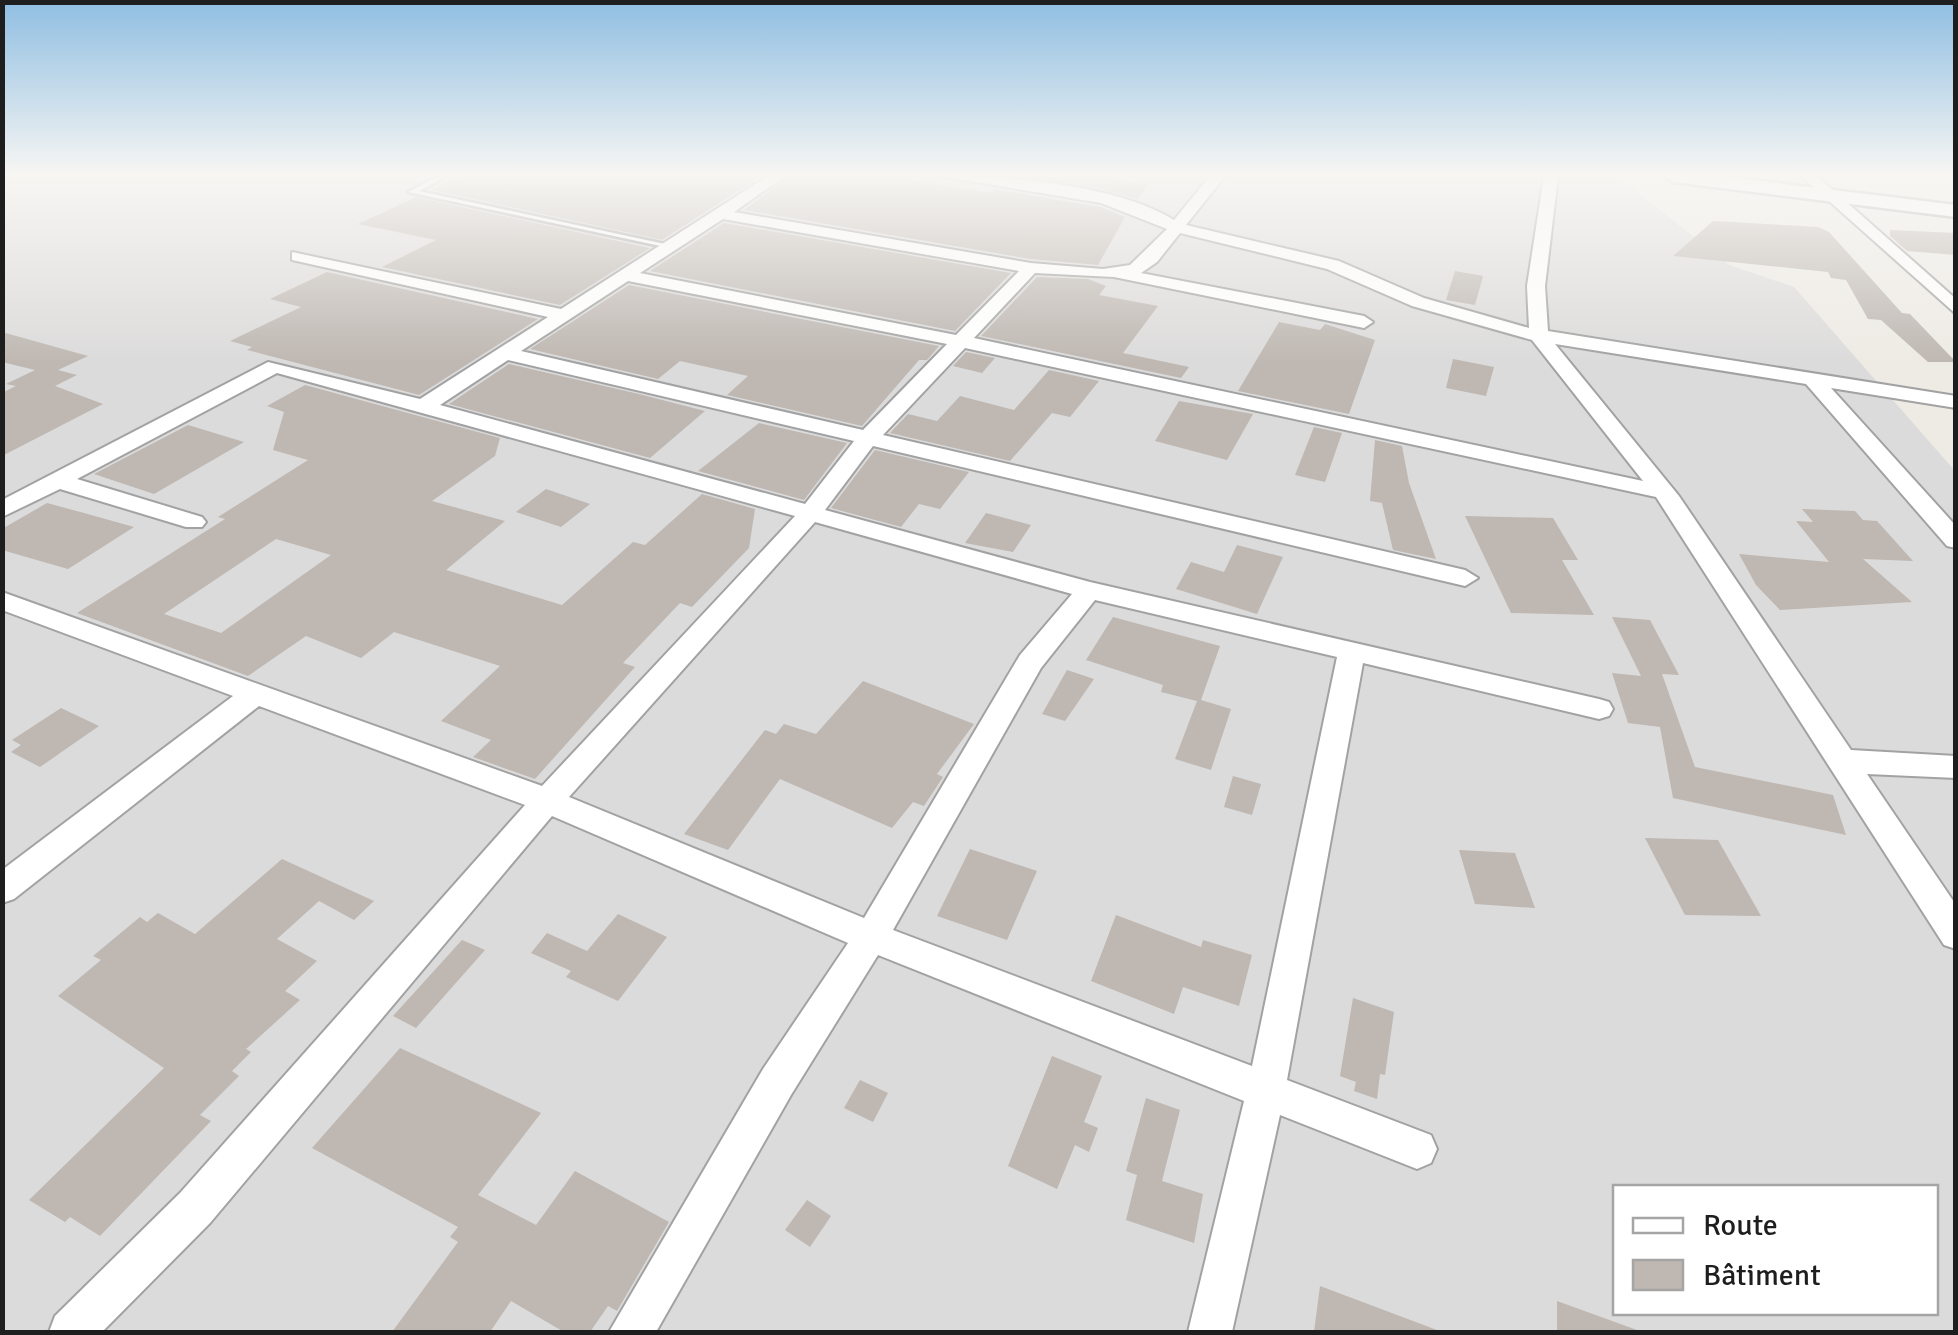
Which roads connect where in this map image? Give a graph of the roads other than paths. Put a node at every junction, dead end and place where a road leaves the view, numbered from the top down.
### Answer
1 (633, 238) edge
2 (682, 238) edge
3 (861, 238) edge
4 (1166, 238) edge
5 (1222, 238) edge
6 (1543, 238) edge
7 (1876, 238) edge
8 (670, 246) junction
9 (298, 256) dead end
10 (1031, 268) junction
11 (1116, 273) junction
12 (628, 276) junction
13 (1956, 308) edge
14 (564, 315) junction
15 (1364, 322) dead end
16 (1539, 336) junction
17 (958, 341) junction
18 (505, 353) junction
19 (1814, 381) junction
20 (1956, 402) edge
21 (426, 404) junction
22 (866, 440) junction
23 (59, 481) junction
24 (1664, 492) junction
25 (5, 506) edge
26 (810, 515) junction
27 (194, 522) dead end
28 (1956, 540) edge
29 (1465, 578) dead end
30 (1089, 590) junction
31 (2, 600) edge
32 (1352, 651) junction
33 (254, 696) junction
34 (1599, 710) dead end
35 (1842, 761) junction
36 (1956, 766) edge
37 (547, 800) junction
38 (2, 889) edge
39 (1956, 934) edge
40 (870, 937) junction
41 (1266, 1090) junction
42 (1417, 1149) dead end
43 (71, 1332) edge
44 (631, 1332) edge
45 (1210, 1332) edge

1 - 8 lane
2 - 8 street
3 - 10 street
4 - 11 street
5 - 16 street
6 - 16 street
7 - 13 street
8 - 12 street
9 - 14 street
10 - 11 street
10 - 17 street
11 - 15 street
12 - 14 street
12 - 17 street
14 - 18 street
16 - 19 street
16 - 24 street
17 - 22 street
17 - 24 street
18 - 21 street
18 - 22 street
19 - 20 street
19 - 28 street
21 - 23 street
21 - 26 street
22 - 26 street
22 - 29 street
23 - 25 street
23 - 27 street
24 - 35 street
26 - 30 street
26 - 37 street
30 - 32 street
30 - 40 street
31 - 33 street
32 - 34 street
32 - 41 street
33 - 37 street
33 - 38 street
35 - 36 street
35 - 39 street
37 - 40 street
37 - 43 street
40 - 41 street
40 - 44 street
41 - 42 street
41 - 45 street

